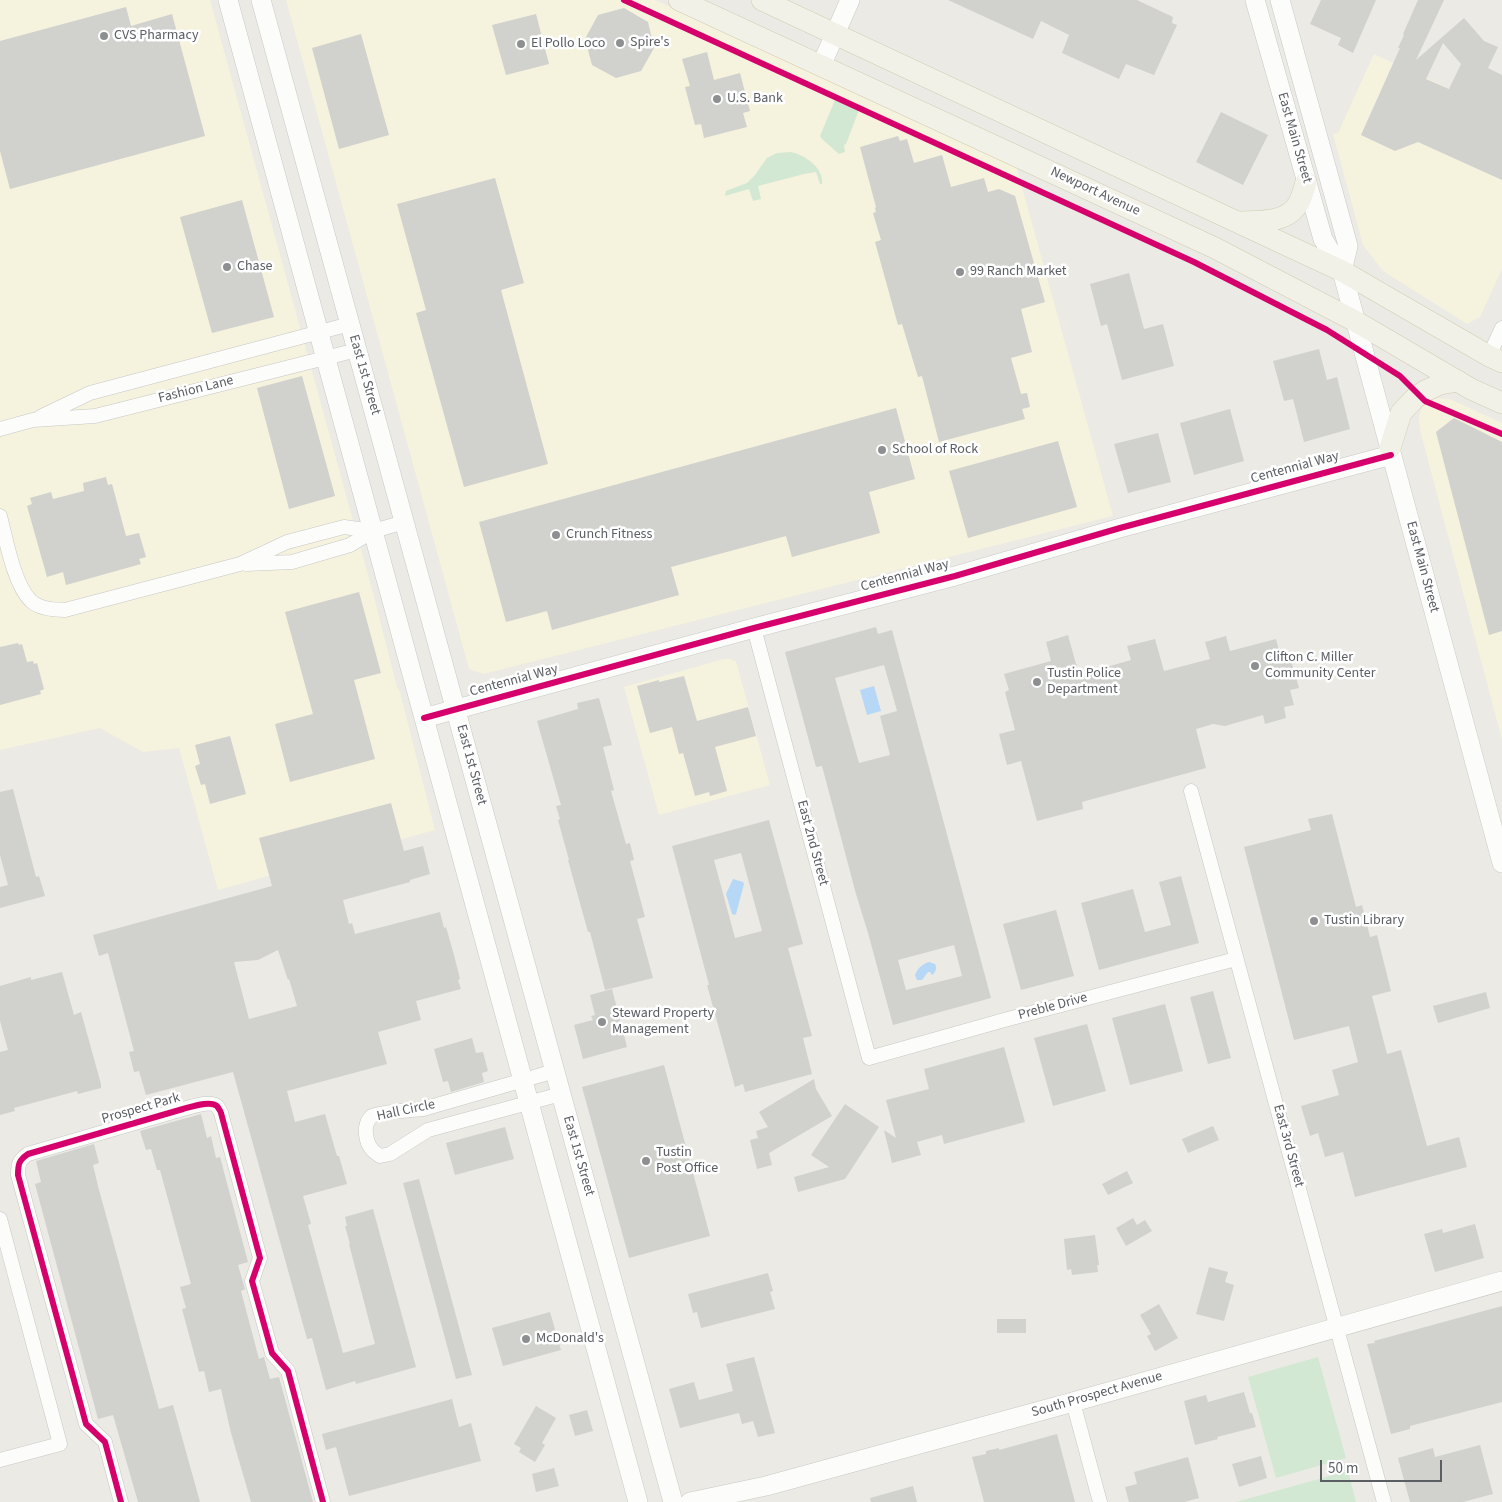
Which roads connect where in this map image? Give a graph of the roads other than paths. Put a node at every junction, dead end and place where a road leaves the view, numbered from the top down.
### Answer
1 (228, 0) edge
2 (261, 0) edge
3 (679, 0) edge
4 (762, 0) edge
5 (850, 0) edge
6 (1256, 0) edge
7 (1280, 0) edge
8 (834, 34) junction
9 (821, 66) junction
10 (1138, 175) junction
11 (1306, 182) junction
12 (1124, 206) junction
13 (1237, 222) junction
14 (1342, 271) junction
15 (1355, 321) junction
16 (350, 324) junction
17 (1502, 328) edge
18 (318, 332) junction
19 (357, 350) junction
20 (325, 357) junction
21 (1496, 359) edge
22 (1458, 381) junction
23 (1502, 403) edge
24 (33, 420) junction
25 (0, 429) edge
26 (1391, 452) junction
27 (0, 516) edge
28 (405, 522) junction
29 (373, 531) junction
30 (240, 564) junction
31 (754, 628) junction
32 (456, 709) junction
33 (424, 718) junction
34 (1191, 791) dead end
35 (1502, 863) edge
36 (1236, 959) junction
37 (869, 1058) joint
38 (555, 1071) junction
39 (523, 1080) junction
40 (561, 1094) junction
41 (529, 1103) junction
42 (0, 1219) edge
43 (1502, 1281) edge
44 (1337, 1328) junction
45 (1073, 1402) junction
46 (0, 1460) edge
47 (121, 1502) edge
48 (323, 1502) edge
49 (638, 1502) edge
50 (673, 1502) edge
51 (690, 1502) edge
52 (1100, 1502) edge
53 (1384, 1502) edge

1 - 18 main road
2 - 16 main road, East 1st Street
3 - 9 main road, Newport Avenue
4 - 8 main road
5 - 8 main road
6 - 11 main road, East Main Street
7 - 14 main road, East Main Street
8 - 9 main road
8 - 10 main road
9 - 12 main road, Newport Avenue
10 - 12 main road
10 - 13 main road
11 - 13 main road
11 - 14 main road, East Main Street
12 - 15 main road, Newport Avenue
13 - 14 main road
14 - 15 main road, East Main Street
14 - 21 main road
15 - 22 main road, Newport Avenue
15 - 26 main road, East Main Street
16 - 18 street, Fashion Lane
16 - 19 main road, East 1st Street
17 - 21 street
18 - 20 main road
18 - 24 street, Fashion Lane
19 - 20 street, Fashion Lane
19 - 28 main road, East 1st Street
20 - 24 street, Fashion Lane
20 - 29 main road
22 - 23 main road, Newport Avenue
22 - 26 main road
24 - 25 street, Fashion Lane
26 - 31 main road, Centennial Way
26 - 35 main road, East Main Street
27 - 30 street
28 - 29 street
28 - 32 main road, East 1st Street
29 - 30 street
29 - 30 street
29 - 33 main road
31 - 32 main road, Centennial Way
31 - 37 street, East 2nd Street
32 - 33 main road, Centennial Way
32 - 38 main road, East 1st Street
33 - 39 main road
34 - 36 street, East 3rd Street
36 - 37 street, Preble Drive
36 - 44 street, East 3rd Street
38 - 39 street, Hall Circle
38 - 40 main road, East 1st Street
39 - 41 main road
39 - 41 street, Hall Circle
40 - 41 street, Hall Circle
40 - 50 main road, East 1st Street
41 - 49 main road
42 - 46 street
43 - 44 main road, South Prospect Avenue
44 - 45 main road, South Prospect Avenue
44 - 53 street, East 3rd Street
45 - 51 main road, South Prospect Avenue
45 - 52 street
47 - 48 street, Prospect Park

